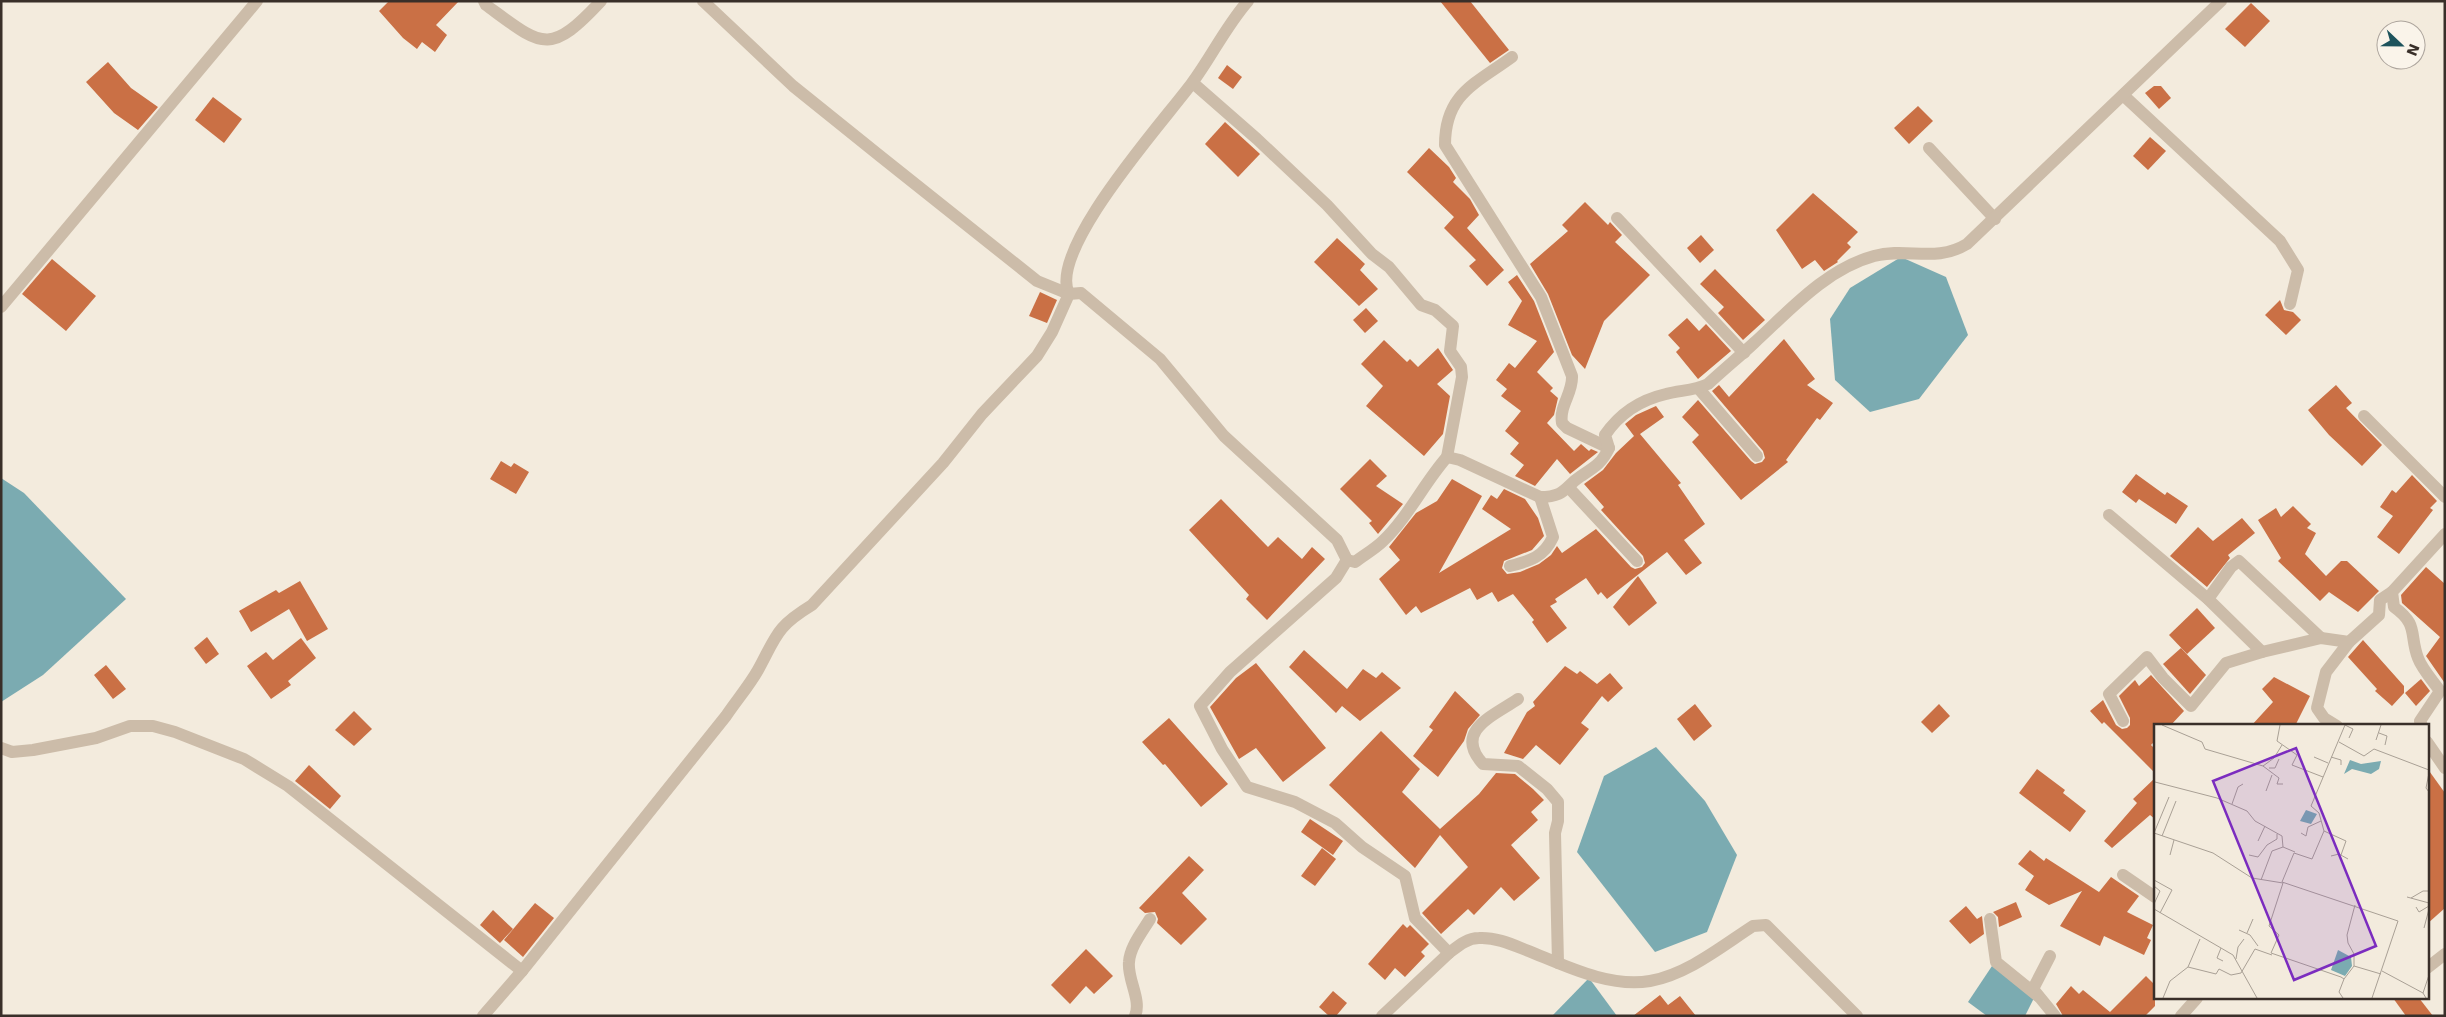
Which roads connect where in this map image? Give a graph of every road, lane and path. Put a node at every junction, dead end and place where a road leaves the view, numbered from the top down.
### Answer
1 (257, 1) edge
2 (484, 1) edge
3 (601, 1) edge
4 (703, 1) edge
5 (1248, 1) edge
6 (2221, 1) edge
7 (1512, 57) dead end
8 (1193, 83) junction
9 (2124, 95) junction
10 (1929, 148) dead end
11 (1618, 218) dead end
12 (1995, 219) junction
13 (1070, 294) junction
14 (2290, 304) dead end
15 (1, 308) edge
16 (1744, 353) junction
17 (1699, 389) junction
18 (2364, 416) dead end
19 (1609, 448) junction
20 (1756, 456) dead end
21 (1447, 457) junction
22 (1570, 489) junction
23 (1540, 497) junction
24 (2445, 497) edge
25 (2109, 515) dead end
26 (2445, 534) edge
27 (1347, 560) junction
28 (1637, 561) dead end
29 (1510, 566) dead end
30 (2392, 592) junction
31 (2208, 598) junction
32 (2321, 638) junction
33 (2349, 642) junction
34 (2262, 652) junction
35 (1518, 698) dead end
36 (2123, 721) dead end
37 (2334, 724) edge
38 (2421, 724) edge
39 (1, 748) edge
40 (2429, 751) edge
41 (2445, 768) edge
42 (2123, 875) dead end
43 (2154, 897) edge
44 (1150, 919) dead end
45 (1990, 919) dead end
46 (1449, 953) junction
47 (2445, 954) edge
48 (2050, 956) dead end
49 (1558, 963) junction
50 (2428, 967) edge
51 (522, 971) junction
52 (2038, 996) junction
53 (2195, 1000) edge
54 (483, 1016) edge
55 (1135, 1016) edge
56 (1382, 1016) edge
57 (1858, 1016) edge
58 (2055, 1016) edge
59 (2181, 1016) edge

1 - 15 street
2 - 3 street
4 - 13 street
5 - 8 street
6 - 9 street
7 - 19 street
8 - 13 street
8 - 21 street
9 - 12 street
9 - 14 street
10 - 12 street
11 - 16 street
12 - 16 street
13 - 27 street
13 - 51 street
16 - 17 street
17 - 19 street
17 - 20 street
18 - 24 street
19 - 22 street
21 - 23 street
21 - 27 street
22 - 23 street
22 - 28 street
23 - 29 street
25 - 31 street
26 - 30 street
27 - 46 street
30 - 33 street
30 - 38 street
31 - 32 street
31 - 34 street
32 - 33 street
32 - 34 street
33 - 37 street
34 - 36 street
35 - 49 street
39 - 51 street
40 - 41 street
42 - 43 street
44 - 55 street
45 - 52 street
46 - 49 street
46 - 56 street
47 - 50 street
48 - 52 street
49 - 57 street
51 - 54 street
52 - 58 street
53 - 59 street

